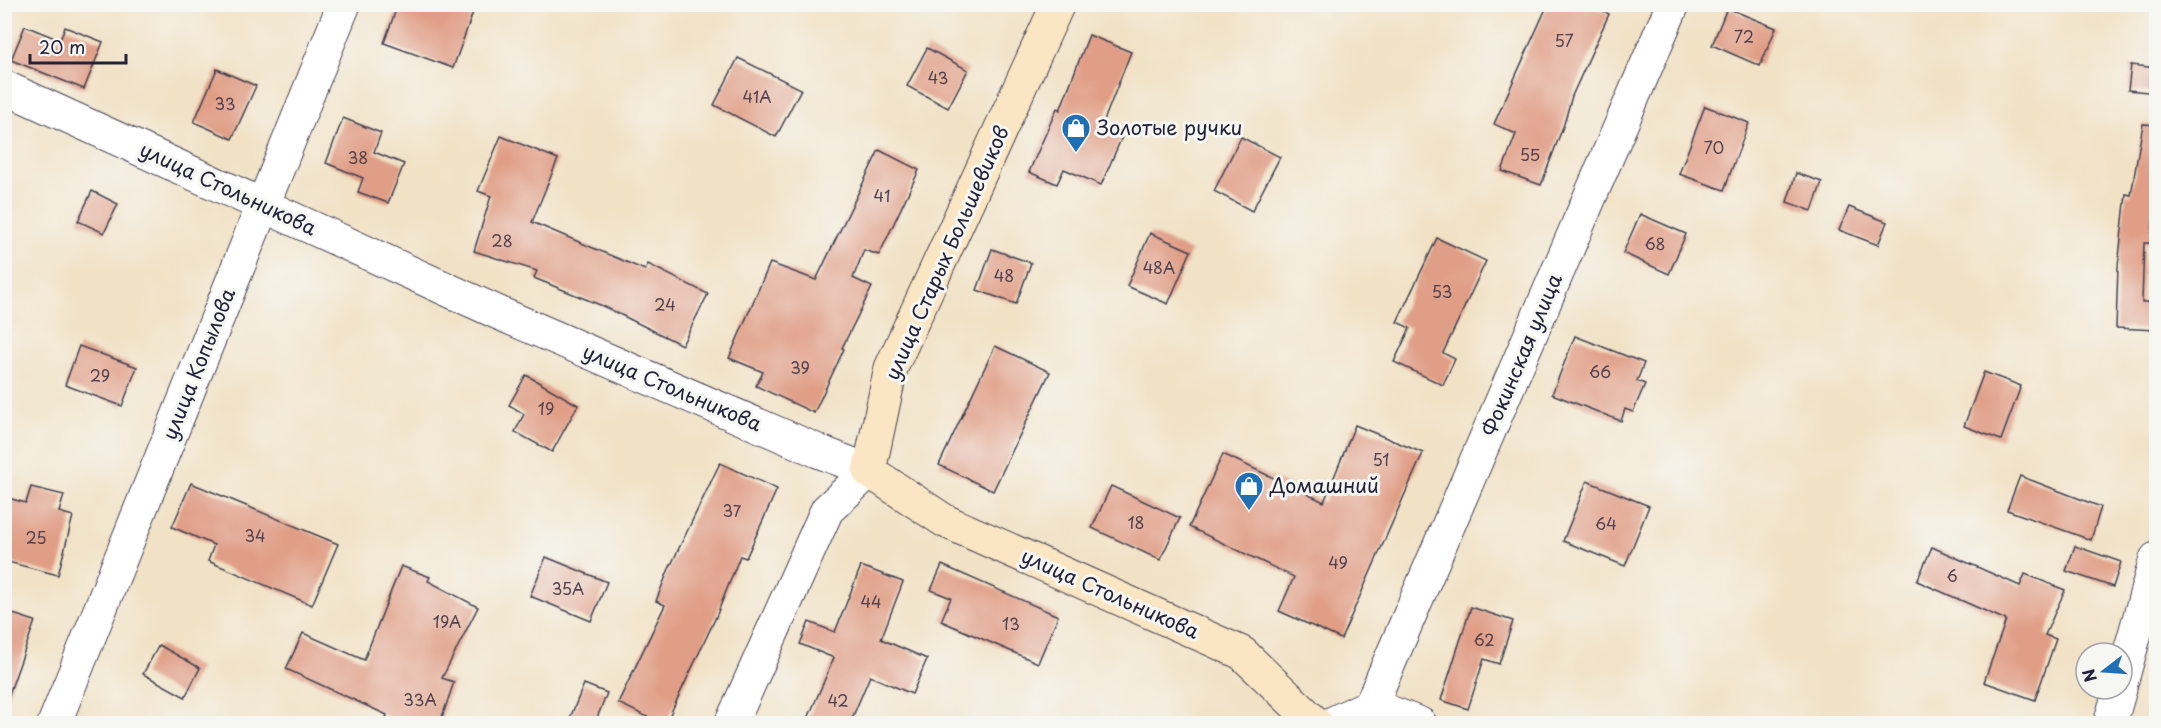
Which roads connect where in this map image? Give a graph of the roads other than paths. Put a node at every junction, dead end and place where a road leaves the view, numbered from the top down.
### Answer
1 (344, 4) edge
2 (1058, 4) edge
3 (1673, 4) edge
4 (4, 87) edge
5 (263, 205) junction
6 (869, 471) junction
7 (2157, 559) edge
8 (2133, 641) edge
9 (2116, 701) edge
10 (1371, 705) junction
11 (54, 723) edge
12 (731, 723) edge
13 (1316, 723) edge
14 (1331, 723) edge
15 (1420, 723) edge
16 (2110, 723) edge

1 - 5 street, улица Копылова
2 - 6 main road, улица Старых Большевиков
3 - 10 street, Фокинская улица
4 - 5 street, улица Стольникова
5 - 6 street, улица Стольникова
5 - 11 street, улица Копылова
6 - 12 street
6 - 13 main road, улица Стольникова
7 - 8 street
9 - 16 street
10 - 14 street
10 - 15 street

